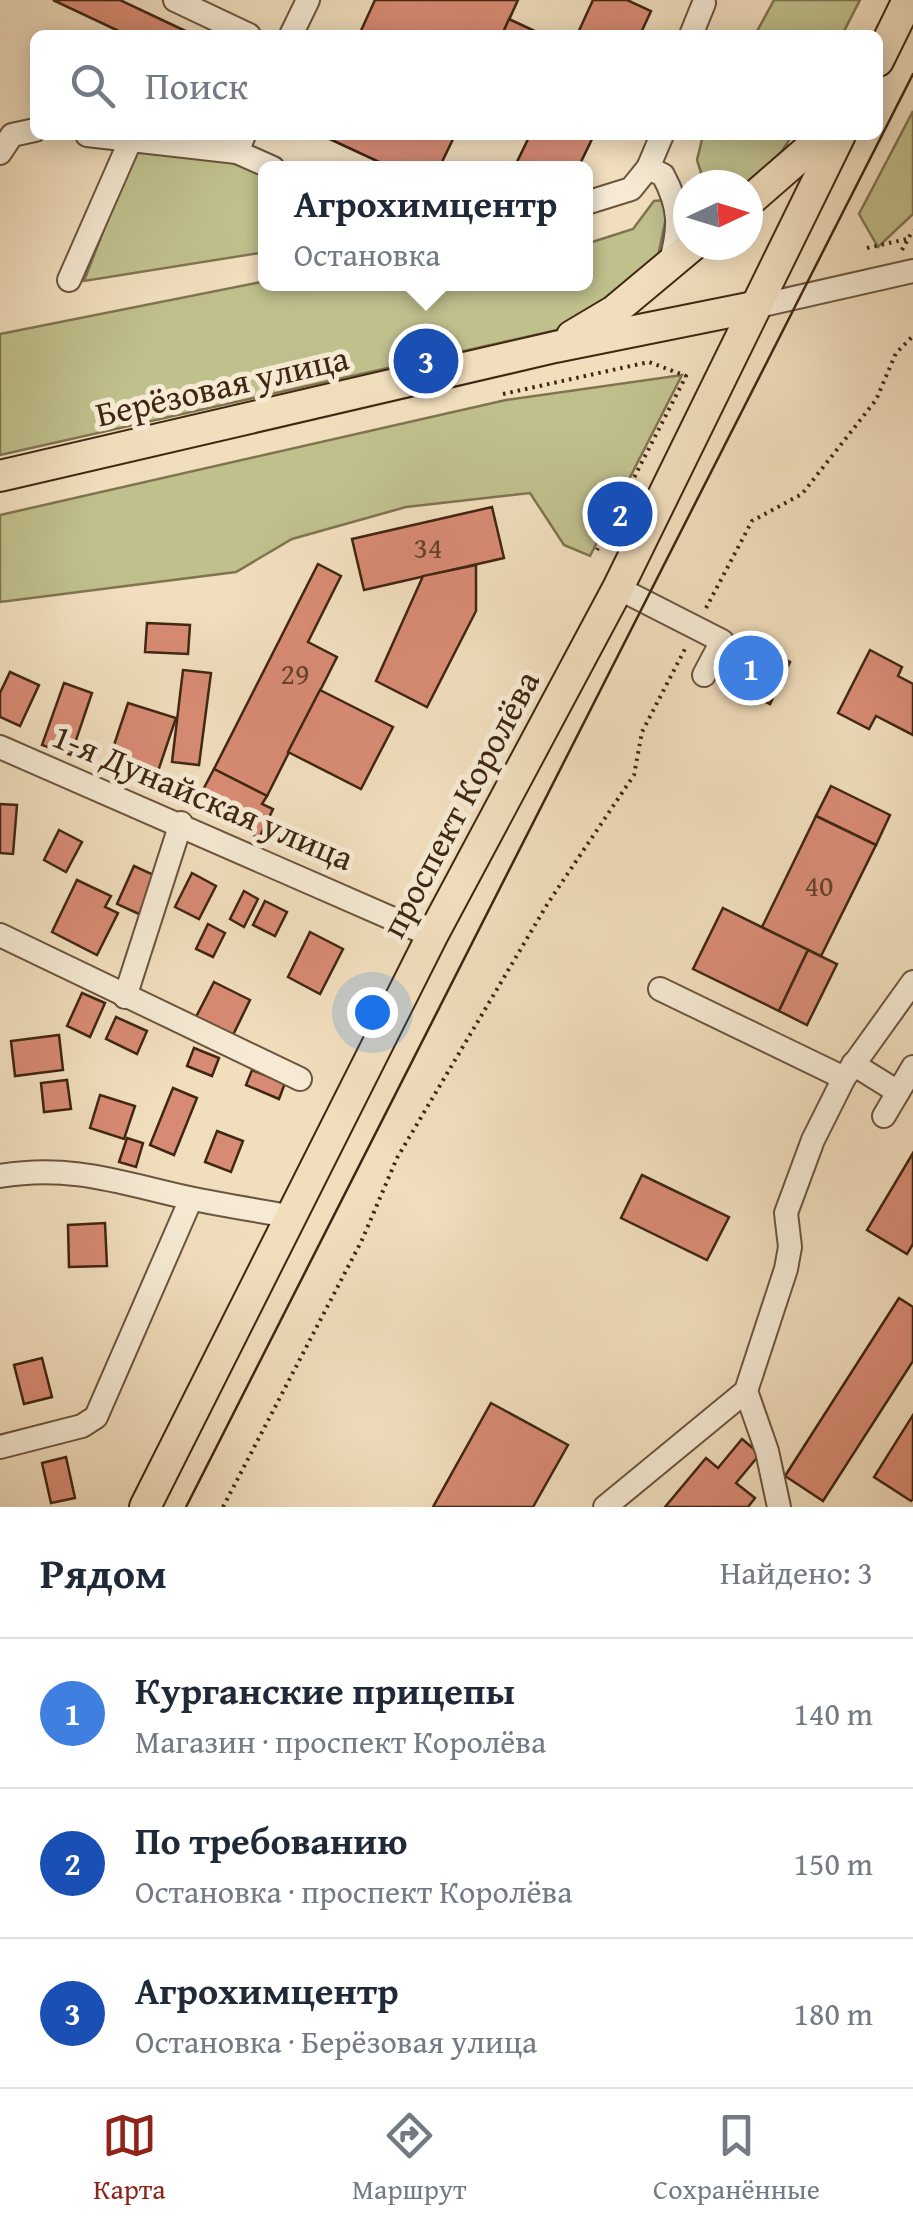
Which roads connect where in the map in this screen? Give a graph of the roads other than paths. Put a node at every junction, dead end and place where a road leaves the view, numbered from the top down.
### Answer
1 (175, 0) edge
2 (308, 0) edge
3 (908, 0) edge
4 (704, 3) dead end
5 (239, 30) edge
6 (294, 30) edge
7 (693, 30) edge
8 (883, 50) edge
9 (30, 131) edge
10 (131, 140) edge
11 (158, 140) edge
12 (660, 140) edge
13 (819, 140) edge
14 (838, 140) edge
15 (241, 143) edge
16 (0, 153) edge
17 (264, 161) edge
18 (648, 168) junction
19 (763, 189) edge
20 (673, 196) edge
21 (593, 201) edge
22 (676, 260) edge
23 (913, 270) edge
24 (69, 280) dead end
25 (754, 307) junction
26 (555, 347) junction
27 (0, 476) edge
28 (618, 588) junction
29 (704, 675) dead end
30 (0, 747) edge
31 (181, 823) junction
32 (0, 935) edge
33 (432, 936) junction
34 (913, 982) edge
35 (660, 989) dead end
36 (125, 996) junction
37 (913, 1067) edge
38 (848, 1072) junction
39 (300, 1079) dead end
40 (898, 1092) junction
41 (884, 1116) dead end
42 (0, 1176) edge
43 (191, 1198) junction
44 (288, 1216) junction
45 (746, 1390) junction
46 (0, 1446) edge
47 (144, 1507) edge
48 (605, 1507) edge
49 (780, 1507) edge

1 - 5 street
2 - 6 street
3 - 8 main road
4 - 7 street
9 - 16 street
10 - 24 street
11 - 15 street
12 - 18 street
13 - 19 main road
14 - 25 main road, проспект Королёва
15 - 17 street
18 - 20 street
18 - 21 street
22 - 26 main road
23 - 25 street
25 - 26 main road, Берёзовая улица
25 - 28 main road, проспект Королёва
26 - 27 main road, Берёзовая улица
28 - 29 street
28 - 33 main road, проспект Королёва
30 - 31 street, 1-я Дунайская улица
31 - 33 street, 1-я Дунайская улица
31 - 36 street
32 - 36 street
33 - 44 main road, проспект Королёва
34 - 38 street
35 - 38 street
36 - 39 street
37 - 40 street
38 - 40 street
38 - 45 street
40 - 41 street
42 - 43 street
43 - 44 street
43 - 46 street
44 - 47 main road, проспект Королёва
45 - 48 street
45 - 49 street

